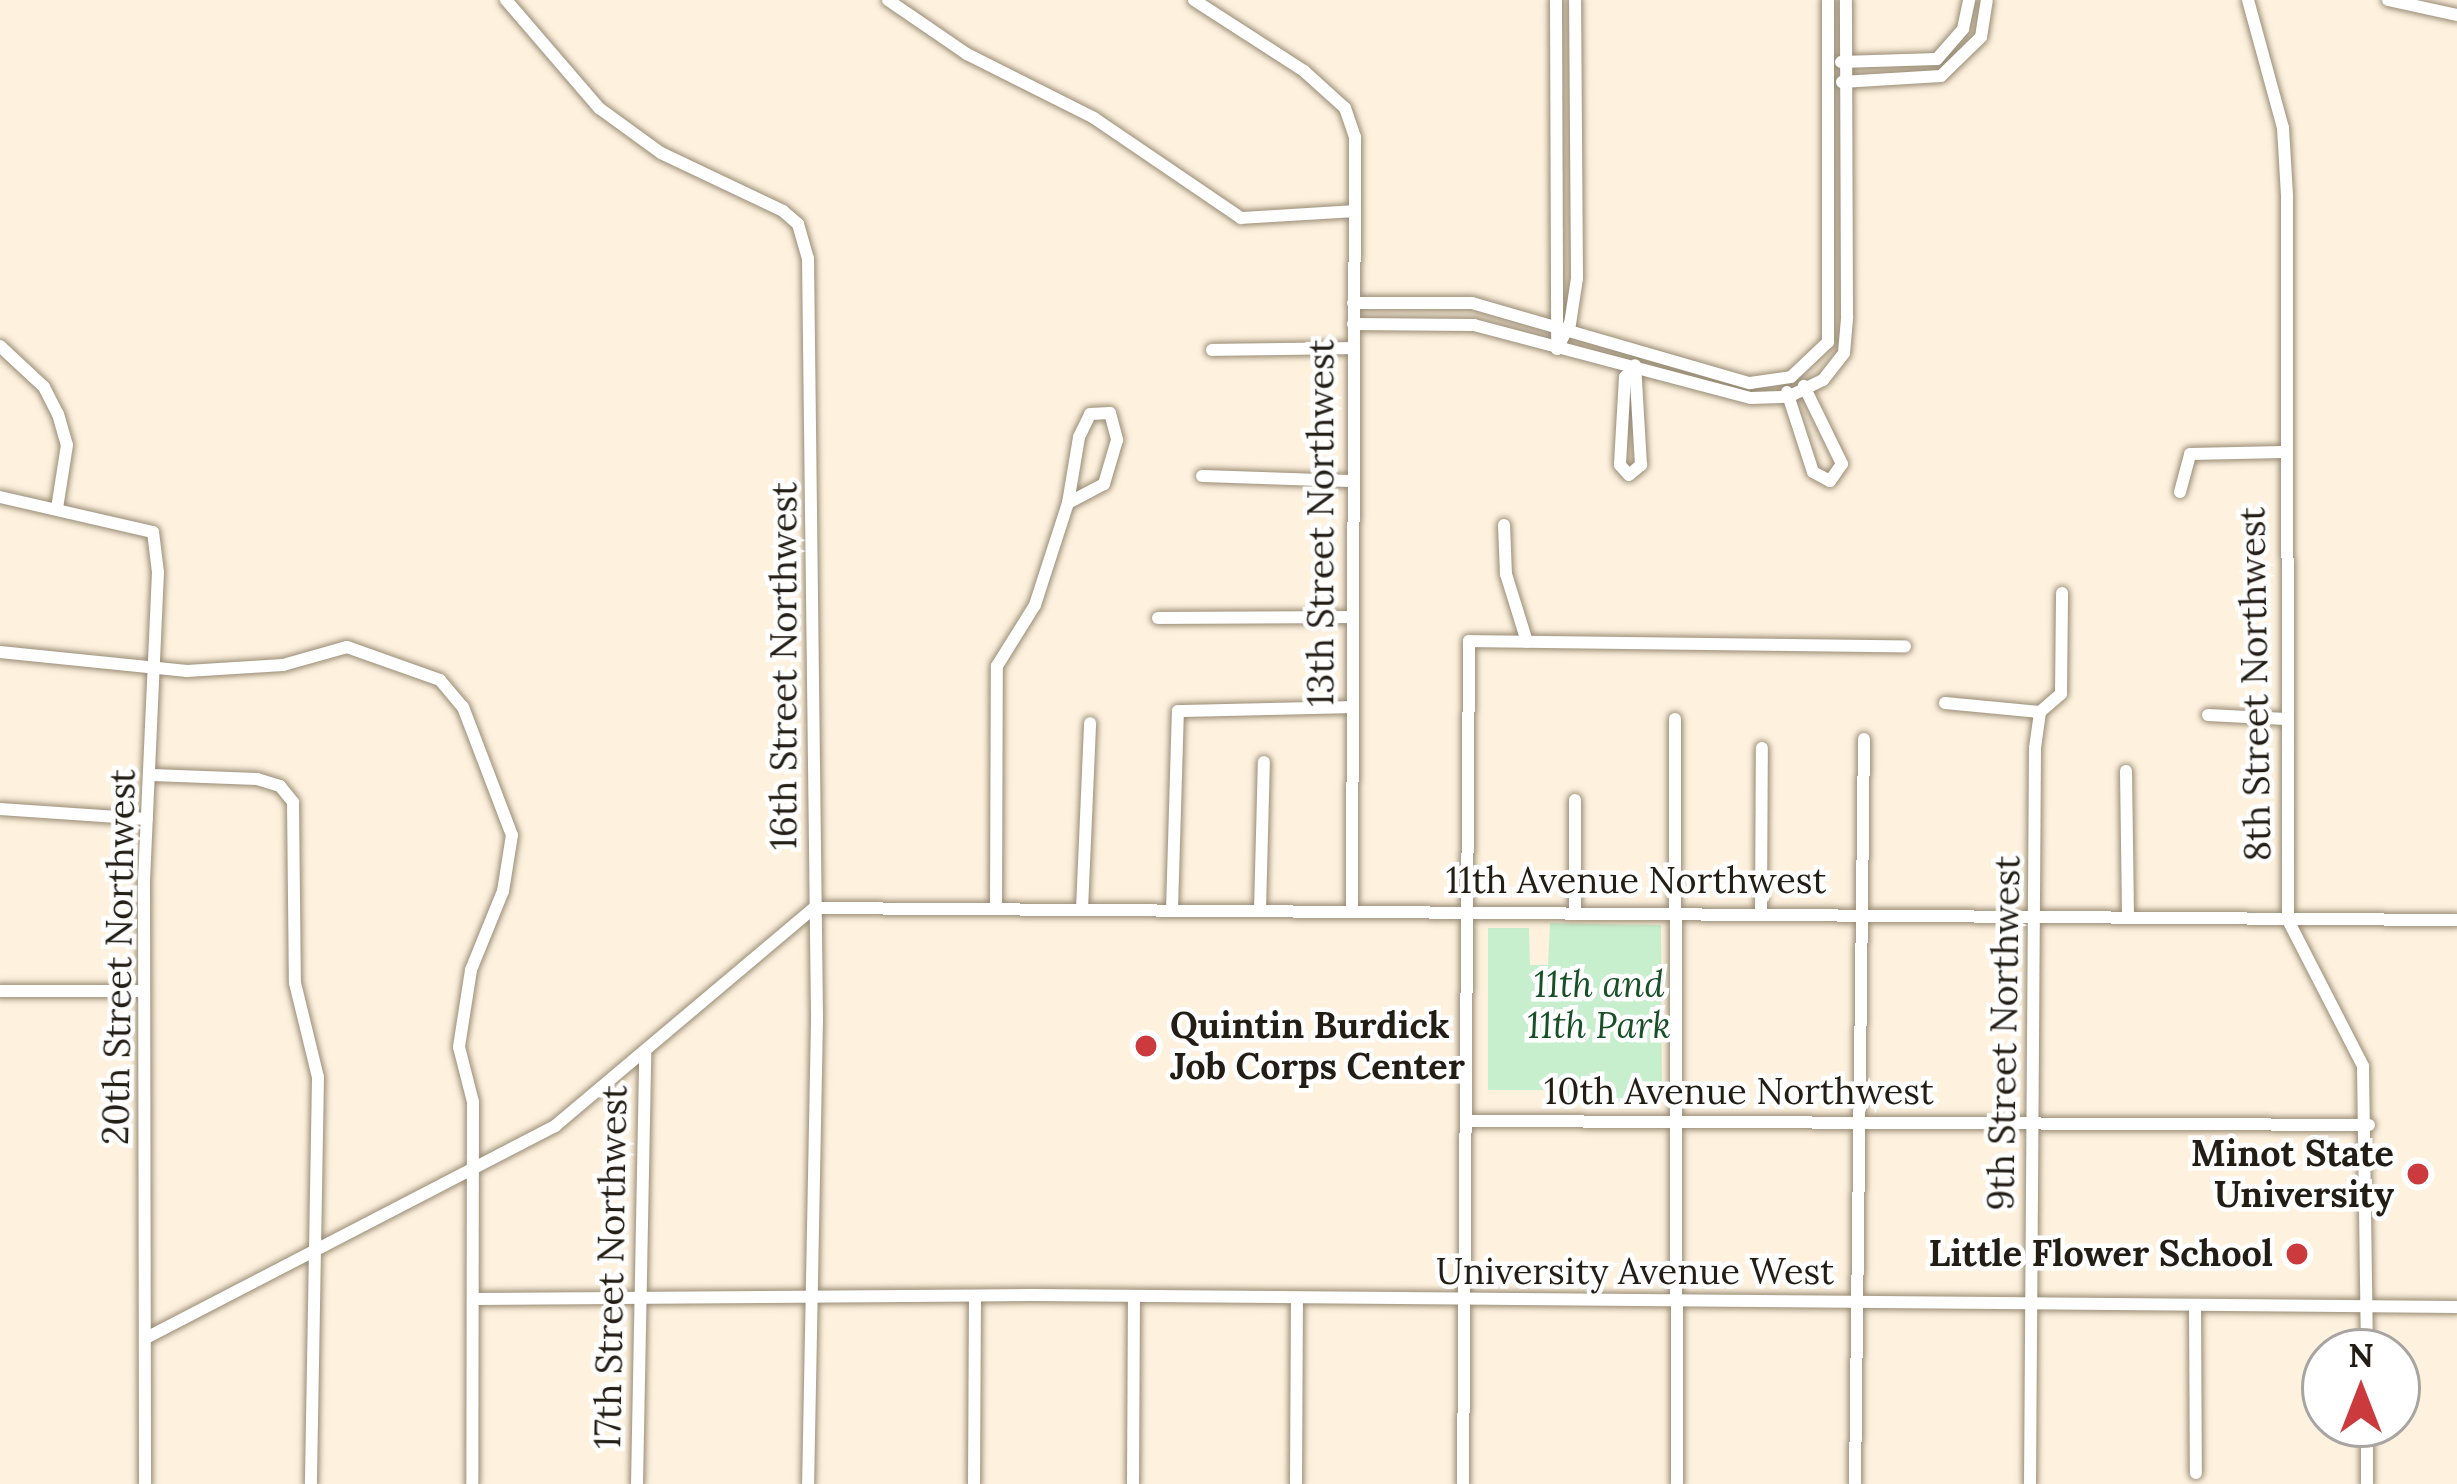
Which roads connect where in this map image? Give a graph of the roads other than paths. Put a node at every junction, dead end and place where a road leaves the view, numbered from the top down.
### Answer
1 (506, 0) edge
2 (888, 0) edge
3 (1194, 0) edge
4 (1556, 0) edge
5 (1575, 0) edge
6 (1828, 0) edge
7 (1846, 0) edge
8 (1969, 0) edge
9 (1987, 0) edge
10 (2248, 0) edge
11 (2388, 0) edge
12 (2457, 15) edge
13 (1846, 62) junction
14 (1828, 63) junction
15 (1846, 82) junction
16 (1828, 83) junction
17 (1354, 211) junction
18 (1353, 303) junction
19 (1551, 323) junction
20 (1353, 324) junction
21 (1569, 328) junction
22 (0, 346) edge
23 (1352, 348) junction
24 (1557, 349) junction
25 (1213, 350) dead end
26 (1636, 352) junction
27 (1635, 368) junction
28 (1798, 371) junction
29 (1784, 379) junction
30 (1806, 388) junction
31 (1788, 397) junction
32 (2283, 452) junction
33 (1202, 476) dead end
34 (1351, 481) junction
35 (2180, 492) dead end
36 (0, 497) edge
37 (1068, 503) junction
38 (57, 508) junction
39 (1504, 525) dead end
40 (2062, 592) dead end
41 (1350, 617) junction
42 (1158, 618) dead end
43 (1528, 642) junction
44 (1905, 646) dead end
45 (0, 652) edge
46 (155, 670) junction
47 (1946, 703) dead end
48 (1350, 707) junction
49 (2039, 712) junction
50 (2208, 715) dead end
51 (1675, 719) dead end
52 (2286, 719) junction
53 (1090, 723) dead end
54 (1864, 739) dead end
55 (1762, 748) dead end
56 (1264, 762) dead end
57 (2126, 771) dead end
58 (152, 776) junction
59 (1575, 800) dead end
60 (0, 809) edge
61 (147, 819) junction
62 (814, 908) junction
63 (996, 908) junction
64 (1082, 909) junction
65 (1172, 910) junction
66 (1260, 910) junction
67 (1352, 910) junction
68 (1469, 910) junction
69 (1674, 911) junction
70 (1575, 912) junction
71 (1761, 913) junction
72 (1861, 913) junction
73 (2036, 915) junction
74 (2128, 915) junction
75 (2288, 920) junction
76 (2457, 920) edge
77 (0, 991) edge
78 (144, 991) junction
79 (645, 1051) junction
80 (1678, 1119) junction
81 (1857, 1120) junction
82 (1468, 1121) junction
83 (2033, 1124) junction
84 (2369, 1125) junction
85 (472, 1174) junction
86 (315, 1253) junction
87 (813, 1294) junction
88 (638, 1296) junction
89 (975, 1297) junction
90 (1133, 1298) junction
91 (474, 1299) junction
92 (1297, 1299) junction
93 (1463, 1300) junction
94 (1678, 1302) junction
95 (1856, 1304) junction
96 (2032, 1305) junction
97 (2195, 1305) junction
98 (2368, 1305) junction
99 (2457, 1306) edge
100 (2368, 1328) edge
101 (146, 1338) junction
102 (2367, 1448) edge
103 (2196, 1472) dead end
104 (145, 1484) edge
105 (311, 1484) edge
106 (472, 1484) edge
107 (637, 1484) edge
108 (808, 1484) edge
109 (974, 1484) edge
110 (1133, 1484) edge
111 (1296, 1484) edge
112 (1463, 1484) edge
113 (1677, 1484) edge
114 (1855, 1484) edge
115 (2030, 1484) edge
116 (2367, 1484) edge

1 - 62 street, 16th Street Northwest
2 - 17 street
3 - 17 street, 13th Street Northwest
4 - 19 street
5 - 21 street
6 - 14 street
7 - 13 street
8 - 13 street
9 - 15 street
10 - 32 street, 8th Street Northwest
11 - 12 street
13 - 14 street
13 - 15 street
14 - 16 street
15 - 16 street
15 - 30 street
16 - 28 street
17 - 18 street, 13th Street Northwest
18 - 19 street
18 - 20 street, 13th Street Northwest
19 - 21 street
19 - 24 street
20 - 23 street, 13th Street Northwest
20 - 24 street
21 - 24 street
21 - 26 street
22 - 38 street
23 - 25 street
23 - 34 street, 13th Street Northwest
24 - 27 street
26 - 27 street
26 - 29 street
27 - 27 street
27 - 31 street
28 - 29 street
28 - 30 street
29 - 31 street
30 - 31 street
30 - 31 street
32 - 35 street
32 - 52 street, 8th Street Northwest
33 - 34 street
34 - 41 street, 13th Street Northwest
36 - 38 street
37 - 37 street
37 - 63 street
38 - 46 street, 20th Street Northwest
39 - 43 street
40 - 49 street, 9th Street Northwest
41 - 42 street
41 - 48 street, 13th Street Northwest
43 - 44 street
43 - 68 street
45 - 46 street
46 - 58 street, 20th Street Northwest
46 - 85 street
47 - 49 street
48 - 65 street
48 - 67 street, 13th Street Northwest
49 - 73 street, 9th Street Northwest
50 - 52 street
51 - 69 street
52 - 75 street, 8th Street Northwest
53 - 64 street
54 - 72 street
55 - 71 street
56 - 66 street
57 - 74 street
58 - 61 street, 20th Street Northwest
58 - 86 street
59 - 70 street
60 - 61 street
61 - 78 street, 20th Street Northwest
62 - 63 street, 11th Avenue Northwest
62 - 79 street
62 - 87 street, 16th Street Northwest
63 - 64 street, 11th Avenue Northwest
64 - 65 street, 11th Avenue Northwest
65 - 66 street, 11th Avenue Northwest
66 - 67 street, 11th Avenue Northwest
67 - 68 street, 11th Avenue Northwest
68 - 70 street, 11th Avenue Northwest
68 - 82 street
69 - 70 street, 11th Avenue Northwest
69 - 71 street, 11th Avenue Northwest
69 - 80 street
71 - 72 street, 11th Avenue Northwest
72 - 73 street, 11th Avenue Northwest
72 - 81 street
73 - 74 street, 11th Avenue Northwest
73 - 83 street, 9th Street Northwest
74 - 75 street, 11th Avenue Northwest
75 - 76 street, 11th Avenue Northwest
75 - 84 street, 8th Street Northwest
77 - 78 street
78 - 101 street, 20th Street Northwest
79 - 85 street
79 - 88 street, 17th Street Northwest
80 - 81 street, 10th Avenue Northwest
80 - 82 street, 10th Avenue Northwest
80 - 94 street
81 - 83 street, 10th Avenue Northwest
81 - 95 street
82 - 93 street
83 - 84 street, 10th Avenue Northwest
83 - 96 street, 9th Street Northwest
84 - 98 street, 8th Street Northwest
85 - 86 street
85 - 91 street
86 - 101 street
86 - 105 street
87 - 88 street, University Avenue West
87 - 89 street, University Avenue West
87 - 108 street, 16th Street Northwest
88 - 91 street, University Avenue West
88 - 107 street, 17th Street Northwest
89 - 90 street, University Avenue West
89 - 109 street
90 - 92 street, University Avenue West
90 - 110 street
91 - 106 street
92 - 93 street, University Avenue West
92 - 111 street
93 - 94 street, University Avenue West
93 - 112 street
94 - 95 street, University Avenue West
94 - 113 street
95 - 96 street, University Avenue West
95 - 114 street
96 - 97 street, University Avenue West
96 - 115 street, 9th Street Northwest
97 - 98 street, University Avenue West
97 - 103 street
98 - 99 street, University Avenue West
98 - 100 street, 8th Street Northwest
101 - 104 street, 20th Street Northwest
102 - 116 street

